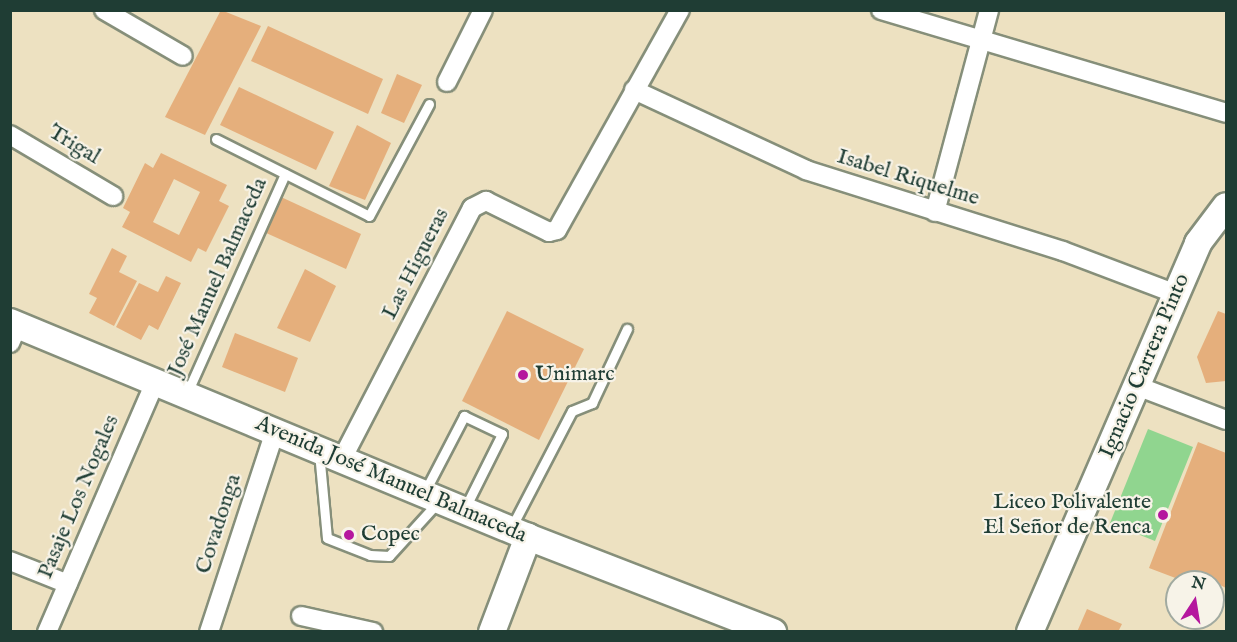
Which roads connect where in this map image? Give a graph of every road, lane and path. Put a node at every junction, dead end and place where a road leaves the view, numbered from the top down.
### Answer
1 (104, 10) edge
2 (483, 10) edge
3 (680, 10) edge
4 (881, 10) edge
5 (989, 10) edge
6 (981, 39) junction
7 (183, 56) dead end
8 (447, 82) dead end
9 (634, 90) junction
10 (429, 104) dead end
11 (1227, 113) edge
12 (10, 135) edge
13 (216, 139) dead end
14 (285, 174) junction
15 (112, 196) dead end
16 (1227, 206) edge
17 (935, 212) junction
18 (1176, 294) junction
19 (627, 329) dead end
20 (13, 330) edge
21 (156, 382) junction
22 (1137, 386) junction
23 (186, 395) junction
24 (1227, 420) edge
25 (275, 431) junction
26 (331, 454) junction
27 (432, 497) junction
28 (464, 511) junction
29 (519, 534) junction
30 (10, 561) edge
31 (68, 584) junction
32 (301, 616) dead end
33 (47, 632) edge
34 (209, 632) edge
35 (373, 632) edge
36 (492, 632) edge
37 (773, 632) edge
38 (1030, 632) edge

1 - 7 street
2 - 8 street
3 - 9 street, Las Higueras
4 - 6 street
5 - 6 street
6 - 11 street
6 - 17 street
9 - 17 street, Isabel Riquelme
9 - 26 street, Las Higueras
10 - 14 lane
12 - 15 street, Trigal
13 - 14 lane
14 - 23 lane, José Manuel Balmaceda
16 - 18 main road, Ignacio Carrera Pinto
17 - 18 street, Isabel Riquelme
18 - 22 main road, Ignacio Carrera Pinto
19 - 29 lane
20 - 21 main road, Avenida José Manuel Balmaceda
21 - 23 main road, Avenida José Manuel Balmaceda
21 - 31 street, Pasaje Los Nogales
22 - 24 street
22 - 38 main road, Ignacio Carrera Pinto
23 - 25 main road, Avenida José Manuel Balmaceda
25 - 26 main road, Avenida José Manuel Balmaceda
25 - 34 street, Covadonga
26 - 27 main road, Avenida José Manuel Balmaceda
26 - 27 lane
27 - 28 main road, Avenida José Manuel Balmaceda
27 - 28 lane
28 - 29 main road, Avenida José Manuel Balmaceda
29 - 36 main road
29 - 37 main road, Avenida José Manuel Balmaceda
30 - 31 street
31 - 33 street, Pasaje Los Nogales
32 - 35 street

